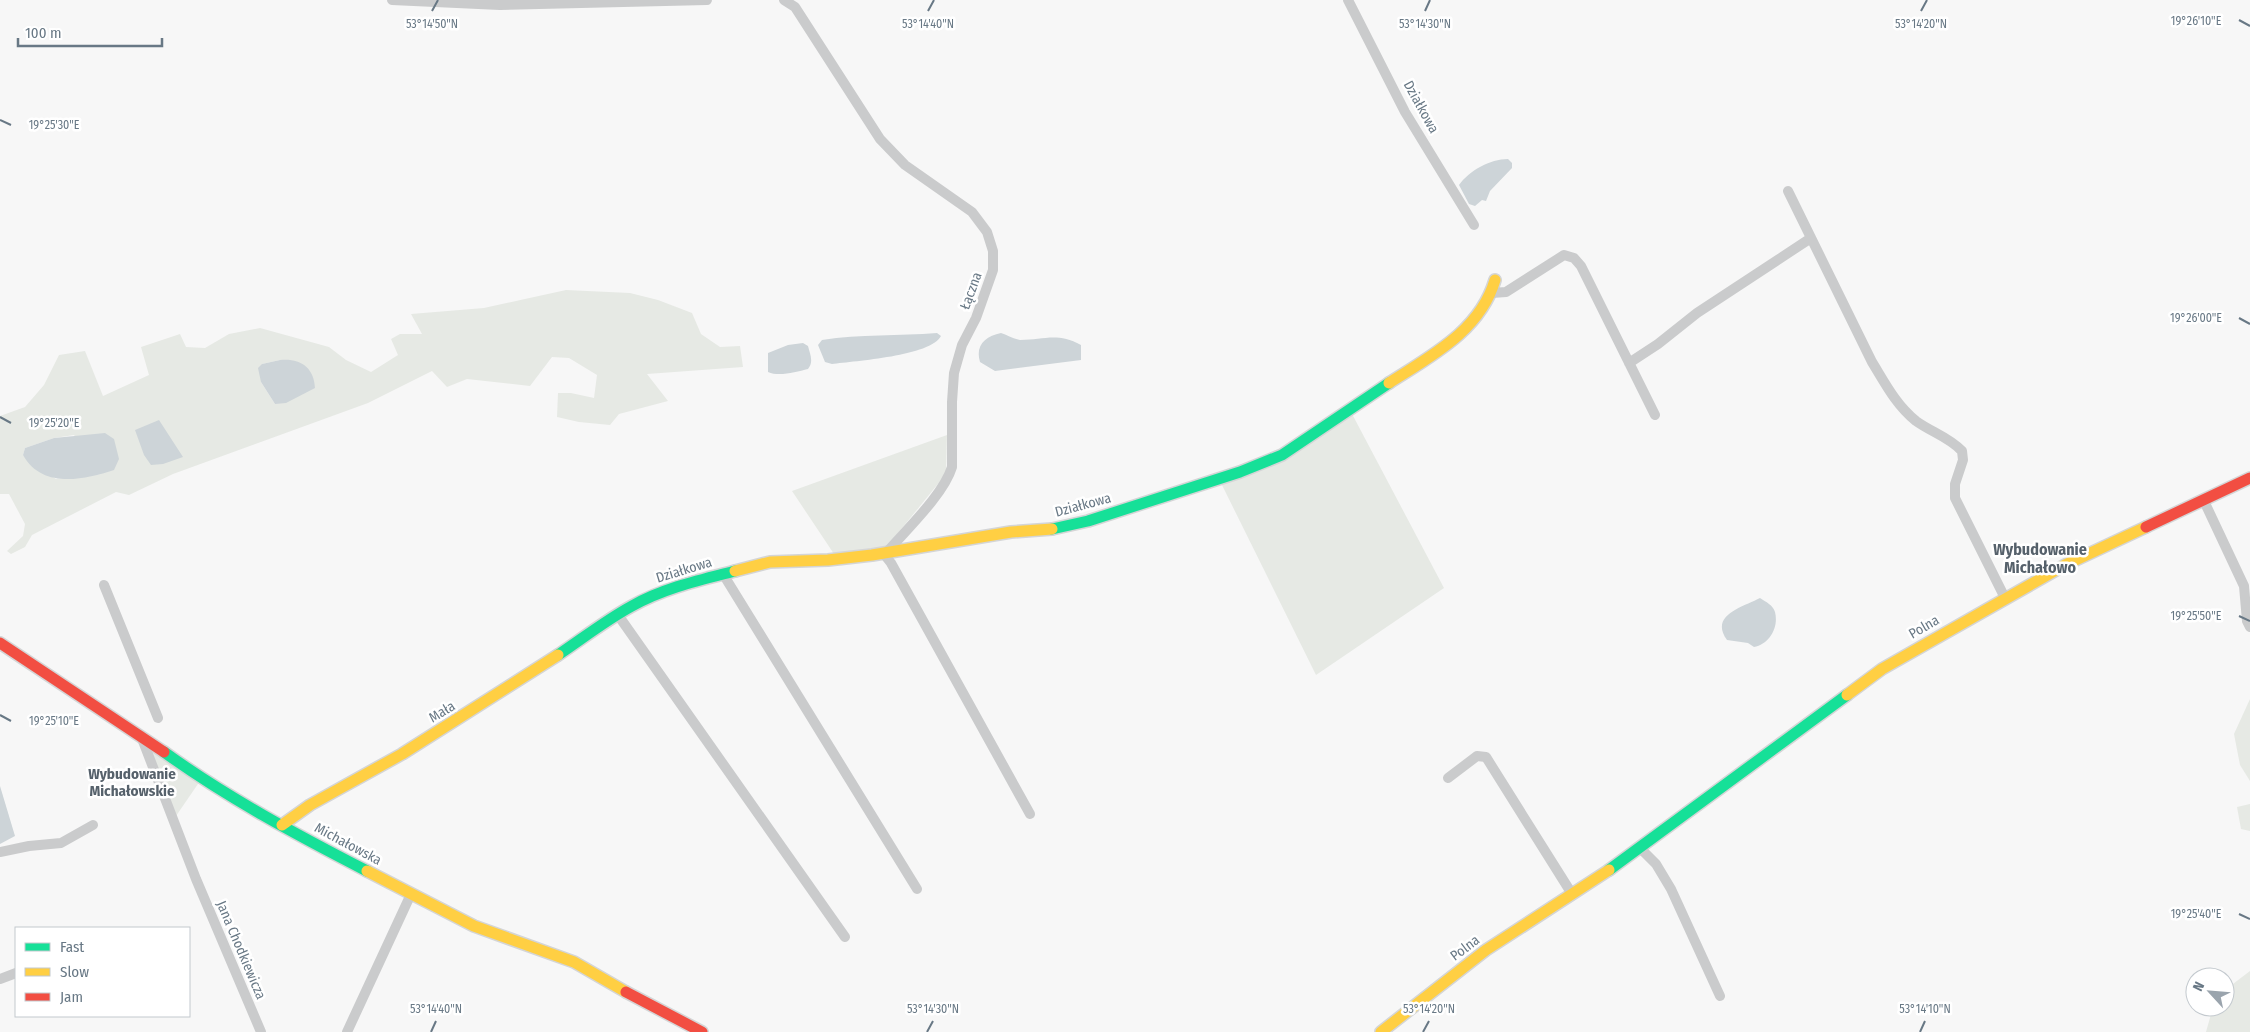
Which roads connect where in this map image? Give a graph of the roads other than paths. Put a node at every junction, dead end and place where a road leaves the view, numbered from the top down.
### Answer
1 (392, 0) edge
2 (707, 0) edge
3 (1348, 0) edge
4 (678, 1) edge
5 (786, 1) edge
6 (1788, 191) dead end
7 (1474, 225) dead end
8 (1811, 238) junction
9 (1495, 280) dead end
10 (1492, 293) junction
11 (1629, 362) junction
12 (1655, 415) dead end
13 (2250, 478) edge
14 (2204, 501) junction
15 (885, 553) junction
16 (723, 574) junction
17 (104, 585) dead end
18 (2005, 598) junction
19 (616, 616) junction
20 (2250, 627) edge
21 (0, 643) edge
22 (158, 718) dead end
23 (141, 736) junction
24 (1448, 778) dead end
25 (1030, 814) dead end
26 (93, 825) dead end
27 (282, 825) junction
28 (1640, 848) junction
29 (0, 852) edge
30 (917, 889) dead end
31 (410, 894) junction
32 (1572, 894) junction
33 (845, 937) dead end
34 (15, 974) edge
35 (0, 979) edge
36 (1720, 996) dead end
37 (258, 1031) edge
38 (347, 1032) edge
39 (702, 1032) edge
40 (1381, 1032) edge

1 - 4 street
2 - 4 street
3 - 7 street, Działkowa
5 - 15 street, Łączna
6 - 8 street
8 - 11 street
8 - 18 street
9 - 10 street, Działkowa
10 - 11 street
10 - 15 street, Działkowa
11 - 12 street
13 - 14 street, Polna
14 - 18 street, Polna
14 - 20 street
15 - 16 street, Działkowa
15 - 25 street
16 - 19 street, Działkowa
16 - 30 street
17 - 22 street
18 - 28 street, Polna
19 - 27 street, Mała
19 - 33 street
21 - 23 street, Michałowska
23 - 27 street, Michałowska
23 - 37 street, Jana Chodkiewicza
24 - 32 street
26 - 29 street
27 - 31 street, Michałowska
28 - 32 street, Polna
28 - 36 street
31 - 38 street
31 - 39 street, Michałowska
32 - 40 street, Polna
34 - 35 street

